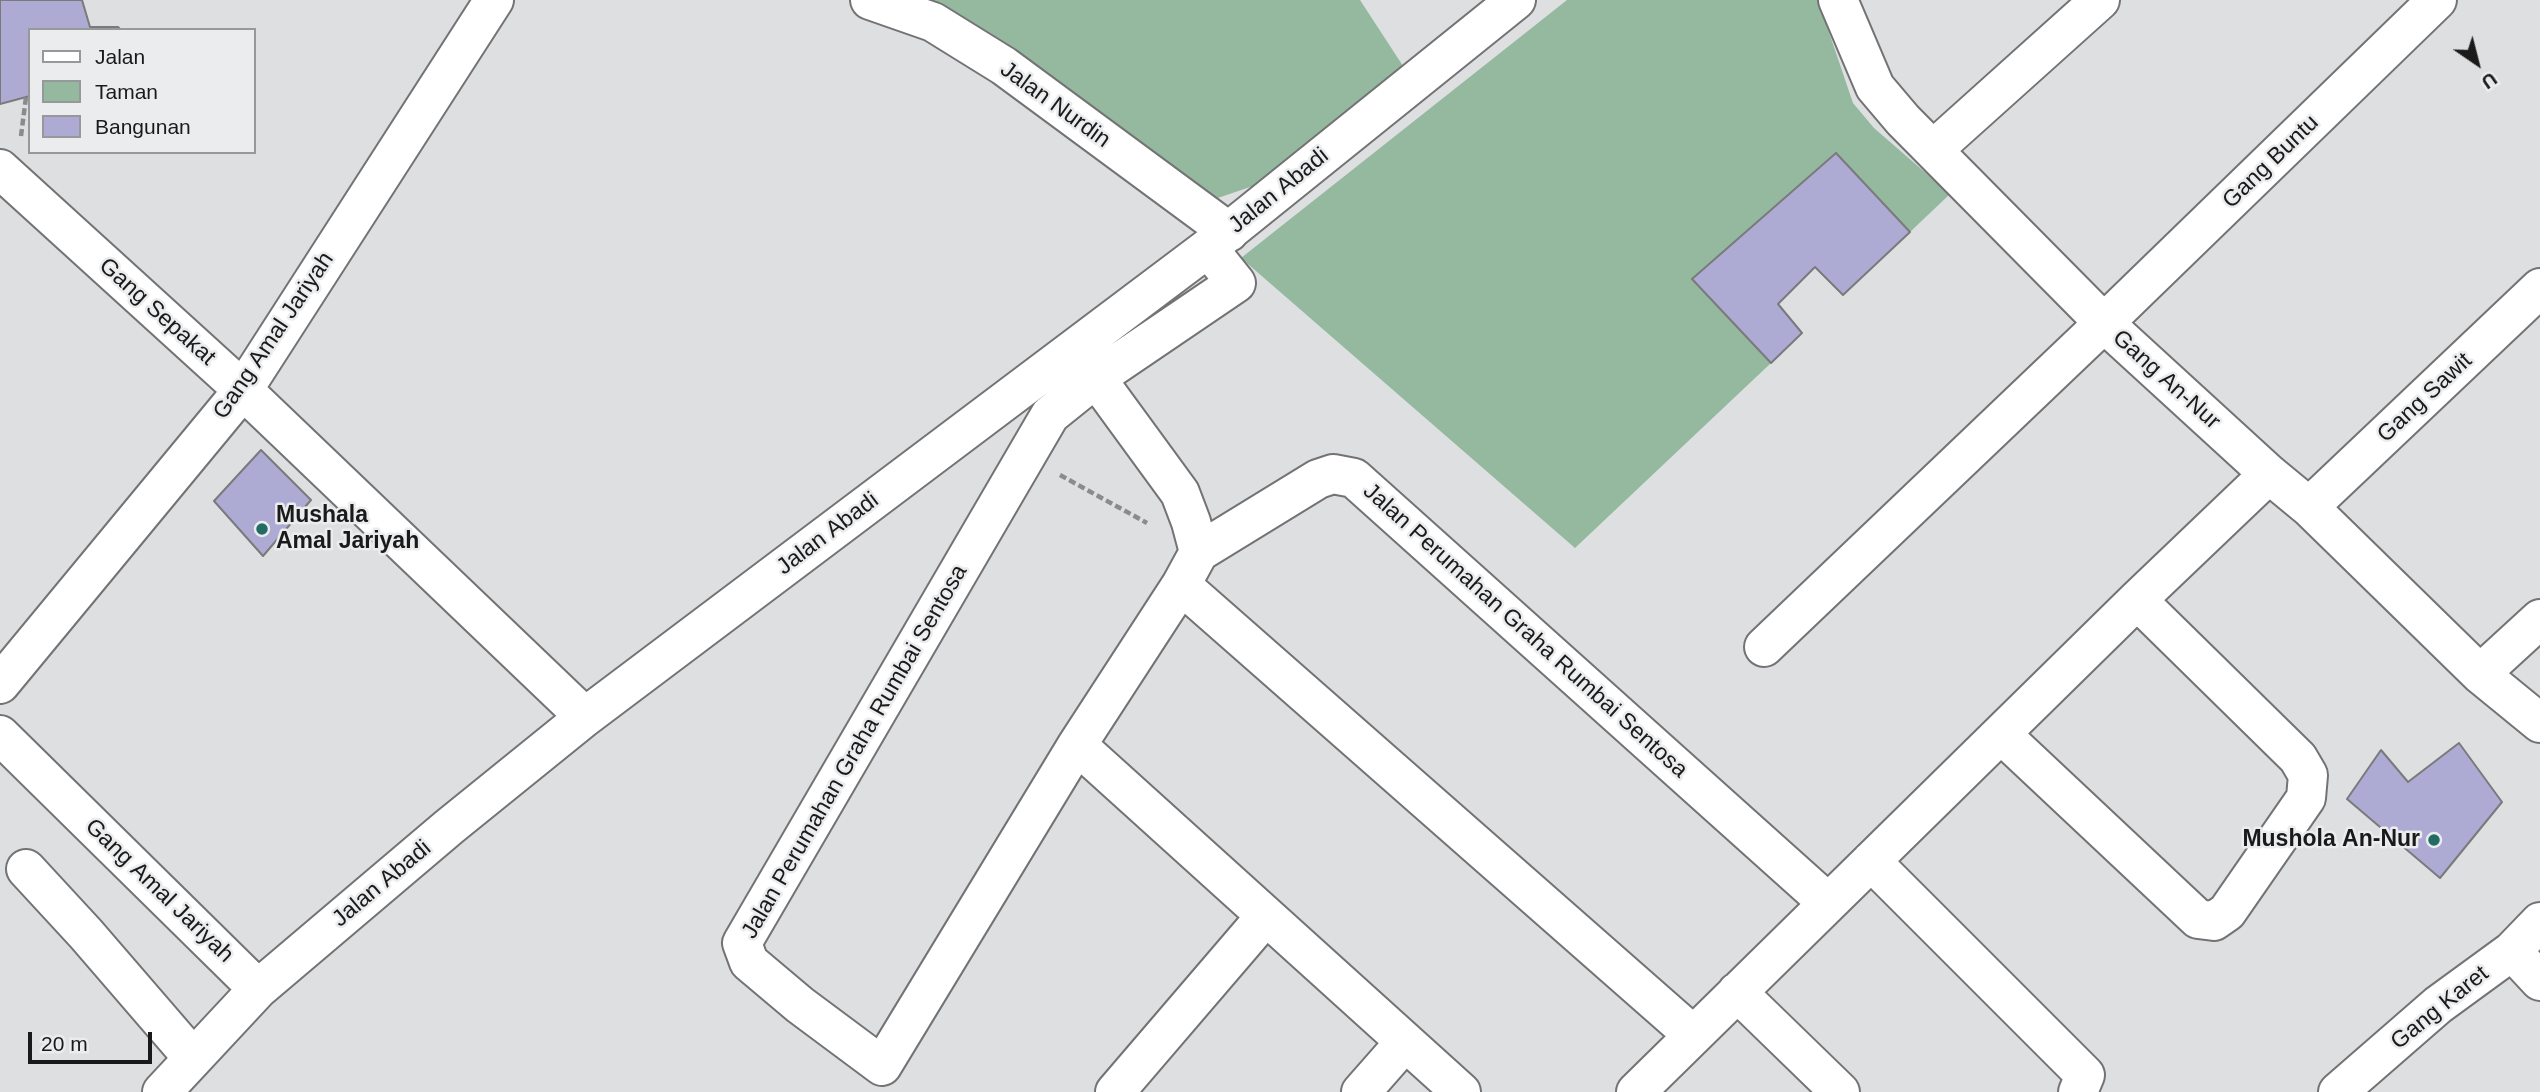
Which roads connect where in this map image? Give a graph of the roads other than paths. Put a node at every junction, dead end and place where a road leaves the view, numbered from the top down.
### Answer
1 (494, 0) edge
2 (870, 0) edge
3 (1516, 0) edge
4 (1838, 0) edge
5 (2100, 0) edge
6 (2437, 0) edge
7 (1933, 150) junction
8 (0, 169) edge
9 (1218, 240) junction
10 (1236, 283) joint
11 (2540, 288) edge
12 (2104, 323) junction
13 (1062, 357) junction
14 (1096, 378) junction
15 (243, 390) junction
16 (2269, 474) junction
17 (2309, 507) junction
18 (1190, 568) junction
19 (2137, 600) junction
20 (2540, 619) edge
21 (1764, 647) dead end
22 (2480, 674) junction
23 (0, 684) edge
24 (586, 717) junction
25 (2540, 723) edge
26 (2001, 734) junction
27 (0, 735) edge
28 (1077, 745) junction
29 (1871, 861) junction
30 (26, 869) dead end
31 (1828, 903) junction
32 (1265, 917) junction
33 (2540, 922) edge
34 (2512, 951) junction
35 (2540, 981) edge
36 (258, 989) junction
37 (1737, 992) junction
38 (1693, 1035) junction
39 (1405, 1042) junction
40 (193, 1058) junction
41 (162, 1092) edge
42 (1115, 1092) edge
43 (1361, 1092) edge
44 (1461, 1092) edge
45 (1636, 1092) edge
46 (1840, 1092) edge
47 (2078, 1092) edge
48 (2338, 1092) edge

1 - 15 street, Gang Amal Jariyah
2 - 9 street, Jalan Nurdin
3 - 9 street, Jalan Abadi
4 - 7 street, Gang An-Nur
5 - 7 street
6 - 12 street, Gang Buntu
7 - 12 street, Gang An-Nur
8 - 15 street, Gang Sepakat
9 - 10 street, Jalan Nurdin
9 - 13 street, Jalan Abadi
10 - 14 street, Jalan Perumahan Graha Rumbai Sentosa
11 - 17 street, Gang Sawit
12 - 16 street, Gang An-Nur
12 - 21 street, Gang Buntu
13 - 14 street
13 - 24 street, Jalan Abadi
14 - 18 street
14 - 28 street, Jalan Perumahan Graha Rumbai Sentosa
15 - 23 street, Gang Amal Jariyah
15 - 24 street, Gang Sepakat
16 - 17 street, Gang An-Nur
16 - 19 street
17 - 22 street, Gang An-Nur
18 - 28 street, Jalan Perumahan Graha Rumbai Sentosa
18 - 31 street, Jalan Perumahan Graha Rumbai Sentosa
18 - 38 street
19 - 26 street
19 - 26 street
20 - 22 street
22 - 25 street, Gang An-Nur
24 - 36 street, Jalan Abadi
26 - 29 street
27 - 36 street, Gang Amal Jariyah
28 - 32 street
29 - 31 street
29 - 47 street
30 - 40 street
31 - 37 street
32 - 39 street
32 - 42 street
33 - 34 street, Gang Karet
34 - 35 street
34 - 48 street, Gang Karet
36 - 40 street, Jalan Abadi
37 - 38 street
37 - 46 street
38 - 45 street
39 - 43 street
39 - 44 street
40 - 41 street, Jalan Abadi

